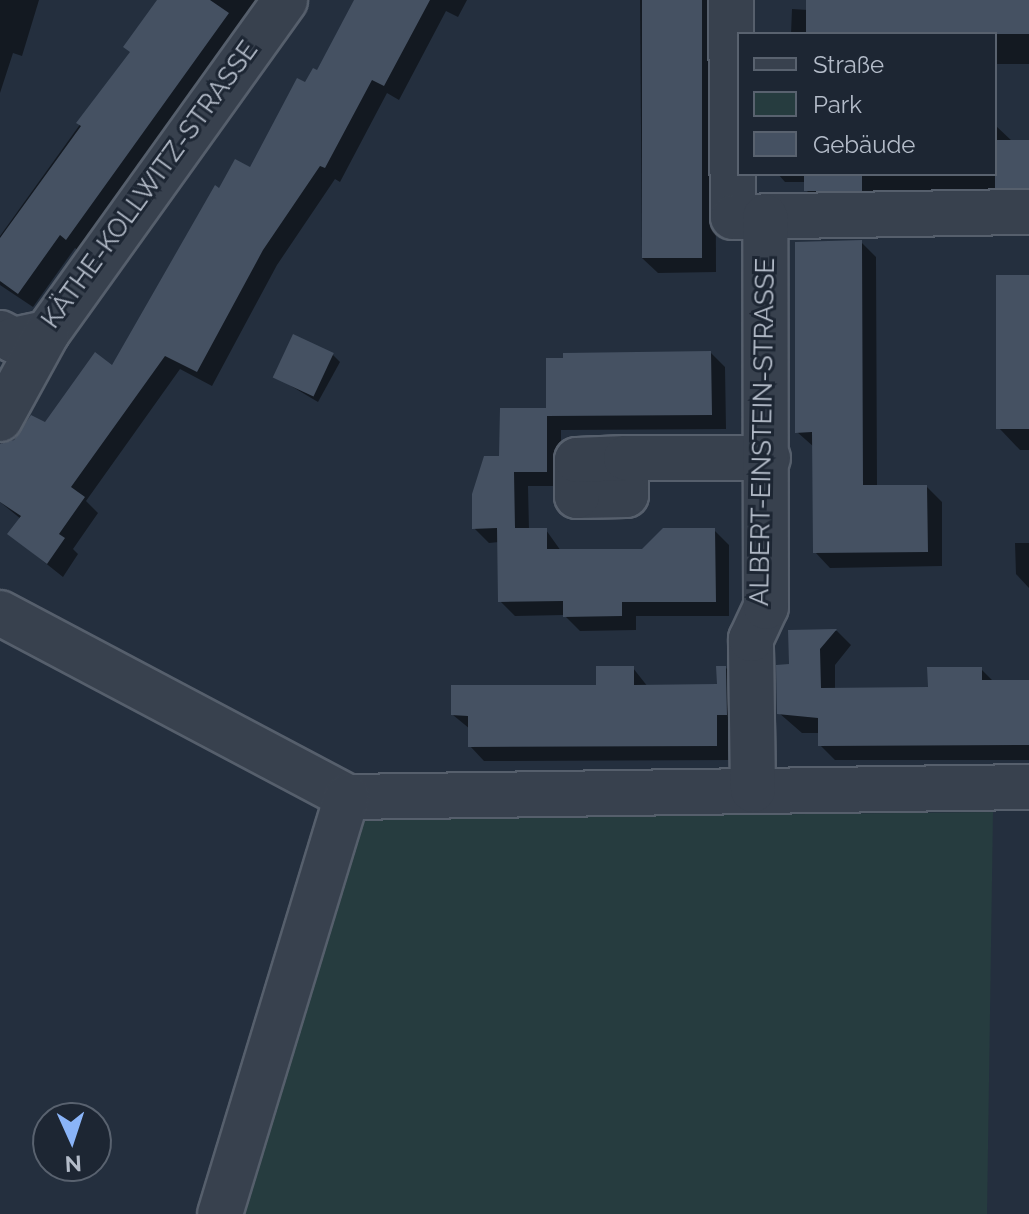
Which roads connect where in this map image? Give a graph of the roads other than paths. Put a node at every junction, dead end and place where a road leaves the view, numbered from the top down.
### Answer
1 (285, 0) edge
2 (731, 0) edge
3 (737, 72) edge
4 (746, 176) edge
5 (1029, 212) edge
6 (749, 217) junction
7 (0, 333) edge
8 (47, 333) junction
9 (0, 419) edge
10 (626, 458) dead end
11 (768, 458) junction
12 (0, 613) edge
13 (1013, 787) edge
14 (753, 790) junction
15 (347, 797) junction
16 (220, 1214) edge

1 - 8 street, KÄTHE-KOLLWITZ-STRASSE
2 - 3 street, ALBERT-EINSTEIN-STRASSE
4 - 6 street, ALBERT-EINSTEIN-STRASSE
5 - 6 street
6 - 11 street, ALBERT-EINSTEIN-STRASSE
7 - 8 street, KÄTHE-KOLLWITZ-STRASSE
8 - 9 street
10 - 11 street
11 - 14 street, ALBERT-EINSTEIN-STRASSE
12 - 15 street
13 - 14 street
14 - 15 street
15 - 16 street

